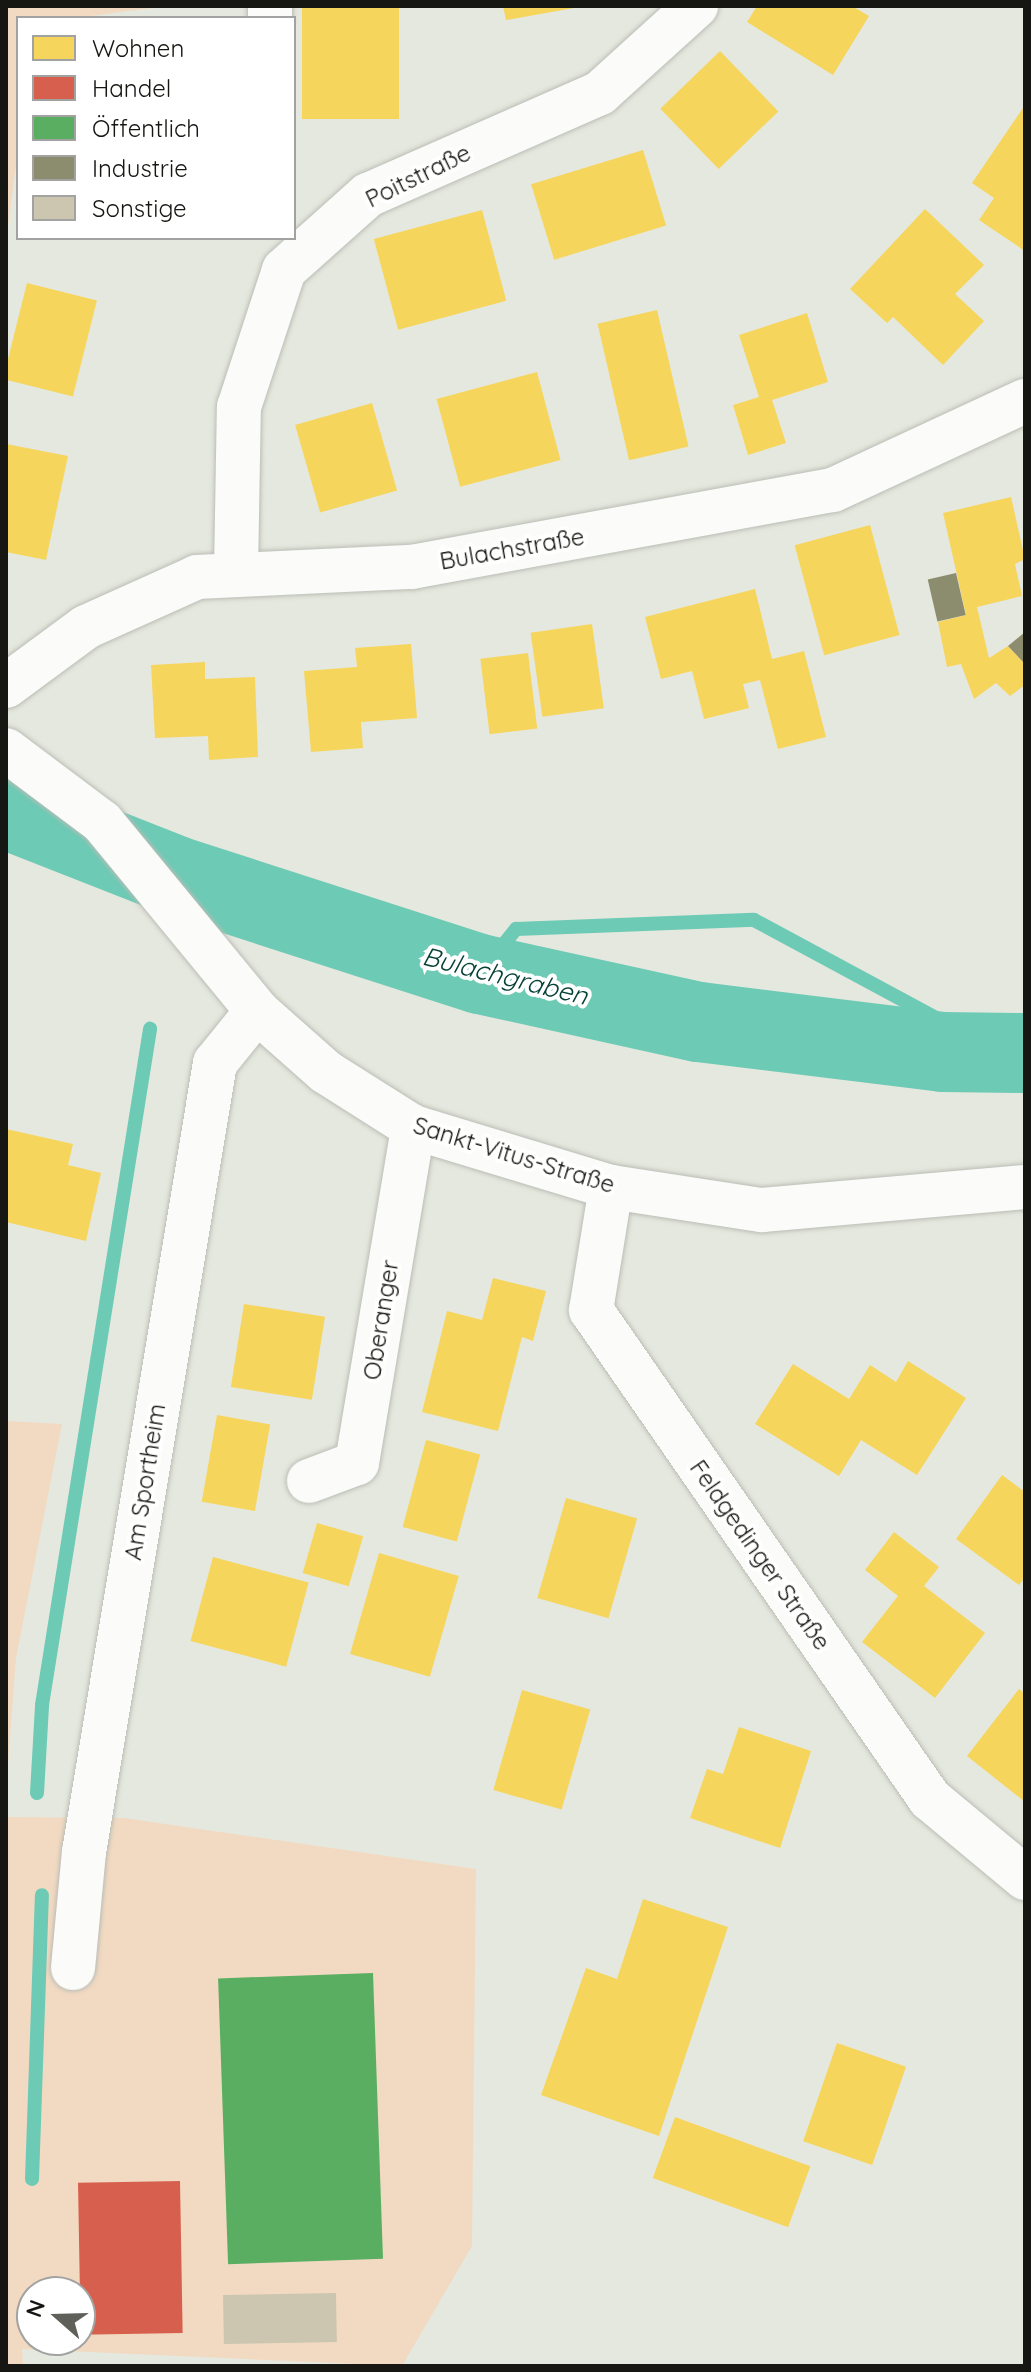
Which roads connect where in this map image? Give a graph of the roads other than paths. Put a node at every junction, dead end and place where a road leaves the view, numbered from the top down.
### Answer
1 (696, 6) edge
2 (283, 254) edge
3 (1025, 401) edge
4 (236, 572) junction
5 (6, 686) edge
6 (6, 750) edge
7 (257, 1011) junction
8 (413, 1127) junction
9 (611, 1187) junction
10 (1025, 1187) edge
11 (309, 1481) dead end
12 (1017, 1863) edge
13 (73, 1968) dead end

1 - 2 street, Poitstraße
2 - 4 street, Poitstraße
3 - 4 street, Bulachstraße
4 - 5 street, Bulachstraße
6 - 7 street, Sankt-Vitus-Straße
7 - 8 street, Sankt-Vitus-Straße
7 - 13 street, Am Sportheim
8 - 9 street, Sankt-Vitus-Straße
8 - 11 street, Oberanger
9 - 10 street, Sankt-Vitus-Straße
9 - 12 street, Feldgedinger Straße

